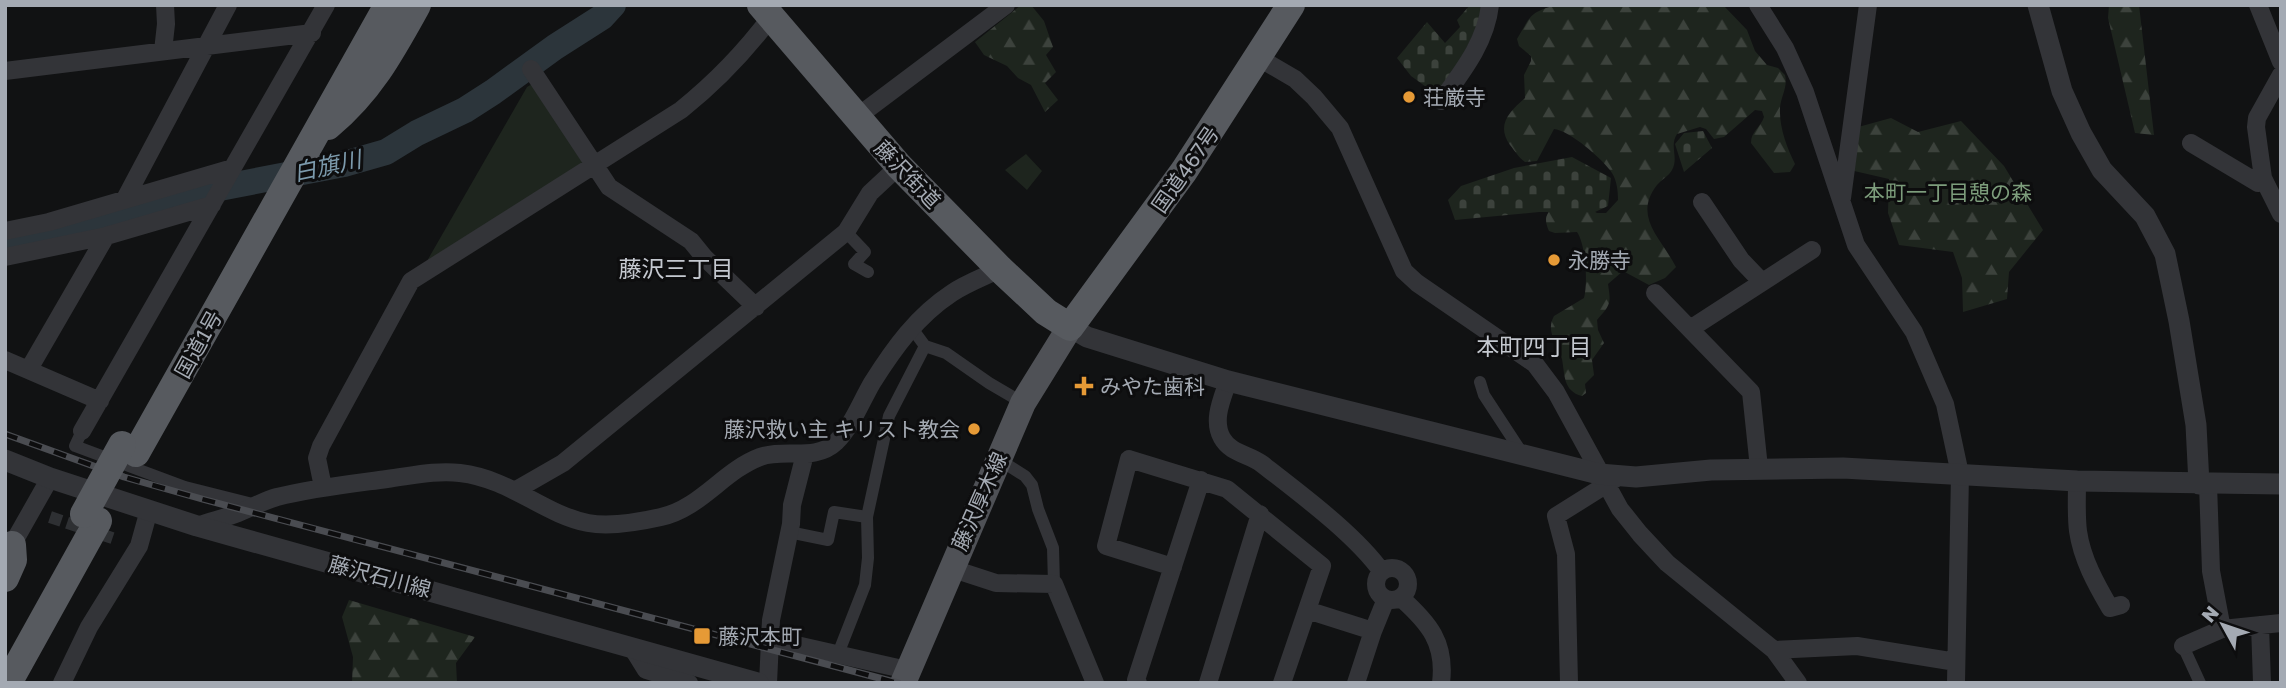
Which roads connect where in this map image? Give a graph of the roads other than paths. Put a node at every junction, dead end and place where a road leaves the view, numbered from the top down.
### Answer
1 (165, 5) edge
2 (228, 5) edge
3 (326, 5) edge
4 (368, 5) edge
5 (388, 5) edge
6 (417, 5) edge
7 (1006, 5) edge
8 (1292, 5) edge
9 (1490, 5) edge
10 (1758, 5) edge
11 (1868, 5) edge
12 (2038, 5) edge
13 (2258, 5) edge
14 (766, 11) edge
15 (312, 33) junction
16 (208, 46) junction
17 (163, 51) junction
18 (1259, 58) junction
19 (2281, 62) edge
20 (531, 69) dead end
21 (5, 71) edge
22 (2281, 75) edge
23 (1441, 101) dead end
24 (857, 117) junction
25 (313, 139) junction
26 (2190, 143) dead end
27 (594, 165) junction
28 (899, 166) junction
29 (233, 168) junction
30 (2263, 178) junction
31 (1842, 198) junction
32 (125, 199) junction
33 (1702, 202) dead end
34 (212, 205) junction
35 (2281, 214) edge
36 (5, 231) edge
37 (846, 232) junction
38 (106, 236) junction
39 (1812, 250) dead end
40 (5, 257) edge
41 (1000, 269) junction
42 (868, 272) dead end
43 (1761, 282) junction
44 (1655, 293) dead end
45 (756, 307) junction
46 (911, 327) junction
47 (1070, 327) junction
48 (1689, 329) junction
49 (925, 346) junction
50 (5, 360) edge
51 (29, 369) junction
52 (1228, 381) junction
53 (1480, 383) dead end
54 (100, 401) junction
55 (1023, 403) junction
56 (82, 431) joint
57 (129, 449) junction
58 (1522, 453) junction
59 (805, 454) junction
60 (998, 459) junction
61 (5, 460) edge
62 (1759, 468) junction
63 (1960, 474) junction
64 (50, 478) junction
65 (1608, 478) junction
66 (1201, 480) junction
67 (2077, 481) junction
68 (2203, 484) junction
69 (2281, 485) edge
70 (323, 487) junction
71 (516, 490) junction
72 (257, 505) junction
73 (149, 510) junction
74 (1260, 514) junction
75 (91, 517) junction
76 (867, 517) junction
77 (197, 526) junction
78 (789, 532) junction
79 (9, 546) edge
80 (1173, 567) junction
81 (950, 568) junction
82 (1382, 572) junction
83 (5, 578) edge
84 (1054, 583) junction
85 (1393, 598) junction
86 (2121, 605) dead end
87 (1307, 610) junction
88 (2281, 623) edge
89 (2260, 625) junction
90 (2222, 629) junction
91 (1373, 631) junction
92 (770, 639) junction
93 (2183, 646) joint
94 (633, 649) junction
95 (1774, 650) junction
96 (838, 654) junction
97 (5, 655) edge
98 (905, 676) edge
99 (1958, 676) edge
100 (758, 682) edge
101 (8, 683) edge
102 (62, 683) edge
103 (689, 683) edge
104 (1095, 683) edge
105 (1138, 683) edge
106 (1208, 683) edge
107 (1282, 683) edge
108 (1356, 683) edge
109 (1441, 683) edge
110 (1569, 683) edge
111 (1798, 683) edge
112 (2200, 683) edge
113 (2262, 683) edge

1 - 17 street
2 - 16 street
3 - 15 street
4 - 57 highway, 国道1号
5 - 25 highway, 国道1号
6 - 25 highway
7 - 24 street
8 - 18 highway, 国道467号
9 - 23 street
10 - 31 street
11 - 31 street
12 - 68 street
13 - 19 street
14 - 24 highway, 藤沢街道
14 - 27 street
15 - 16 street
15 - 29 street
16 - 17 street
16 - 32 street
17 - 21 street
18 - 47 highway, 国道467号
18 - 65 street
20 - 27 street
22 - 30 street
24 - 28 highway, 藤沢街道
25 - 57 highway, 国道1号
26 - 30 street
27 - 45 street
27 - 70 street
28 - 37 street
28 - 41 highway, 藤沢街道
29 - 32 street
29 - 34 street
30 - 35 street
31 - 63 street
32 - 36 street
33 - 43 street
34 - 38 street
34 - 54 street
37 - 42 street
37 - 45 street
38 - 40 street
38 - 51 street
39 - 43 street
41 - 46 street
41 - 47 highway, 藤沢街道
43 - 48 street
44 - 48 street
45 - 71 street
46 - 49 street
46 - 59 street
47 - 52 street
47 - 55 main road, 藤沢厚木線
48 - 62 street
49 - 55 street
49 - 76 street
50 - 51 street
51 - 54 street
52 - 58 street
52 - 82 street
53 - 58 street
54 - 56 street
55 - 60 main road, 藤沢厚木線
56 - 72 street
57 - 75 highway, 国道1号, bridge
58 - 65 street
59 - 71 street
59 - 78 street
60 - 81 main road, 藤沢厚木線
60 - 84 street
61 - 64 street, 藤沢石川線
62 - 63 street
62 - 65 street
63 - 67 street
63 - 99 street
64 - 73 street, 藤沢石川線
64 - 79 street
65 - 95 street
65 - 110 street
66 - 74 street
66 - 80 street
66 - 80 street
67 - 68 street
67 - 86 street
68 - 69 street
68 - 90 street
70 - 71 street
70 - 72 street
72 - 77 street
73 - 77 street, 藤沢石川線
73 - 102 street
74 - 87 street
74 - 106 street
75 - 97 highway, 国道1号
75 - 101 highway, 国道1号
76 - 78 street
76 - 96 street
77 - 94 street, 藤沢石川線
78 - 92 street
79 - 83 highway
80 - 105 street
81 - 84 street
81 - 98 main road, 藤沢厚木線
82 - 85 street
82 - 85 street
84 - 104 street
85 - 91 street
85 - 109 street
87 - 91 street
87 - 107 street
88 - 89 street
89 - 90 street
89 - 113 street
90 - 93 street
91 - 108 street
92 - 96 street
92 - 100 street
93 - 112 street
94 - 100 street, 藤沢石川線
94 - 103 street
95 - 99 street
95 - 111 street
96 - 98 street

